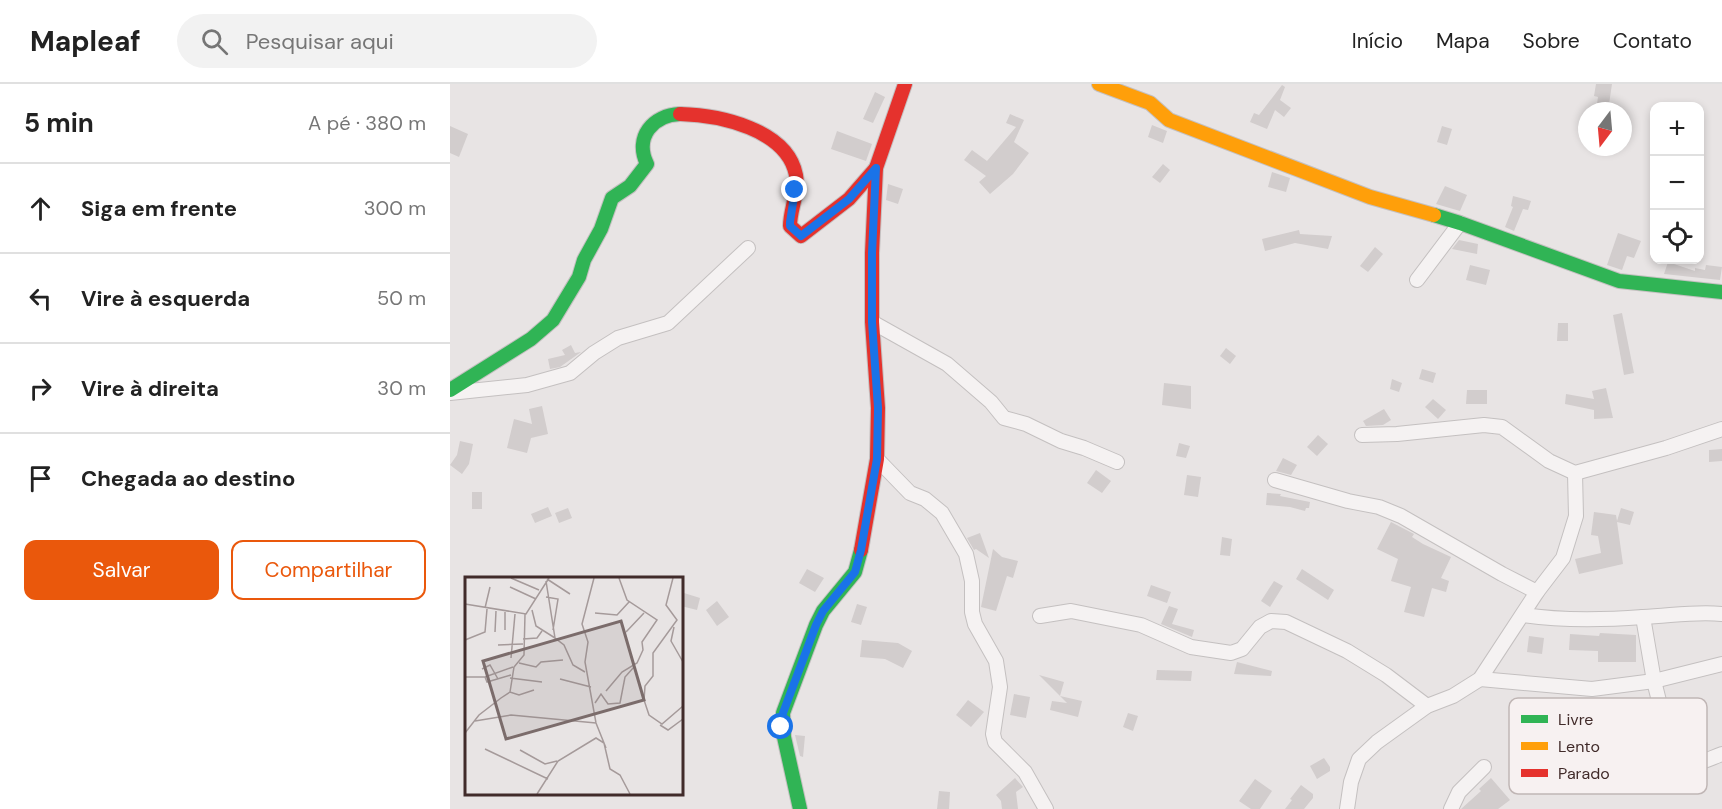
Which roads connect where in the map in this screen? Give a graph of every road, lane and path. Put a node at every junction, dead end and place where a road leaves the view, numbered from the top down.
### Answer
1 (905, 84) edge
2 (1099, 84) edge
3 (876, 168) junction
4 (1460, 223) junction
5 (748, 248) dead end
6 (1417, 280) dead end
7 (1722, 292) edge
8 (872, 322) junction
9 (450, 392) edge
10 (1722, 429) edge
11 (1362, 435) dead end
12 (877, 459) junction
13 (1117, 462) dead end
14 (1575, 473) junction
15 (1275, 480) dead end
16 (1537, 592) junction
17 (1722, 614) edge
18 (1523, 615) junction
19 (1040, 616) dead end
20 (1643, 617) junction
21 (1722, 664) edge
22 (1480, 679) junction
23 (1654, 681) junction
24 (1658, 698) edge
25 (1427, 706) junction
26 (1722, 754) edge
27 (1707, 760) edge
28 (1484, 767) dead end
29 (800, 809) edge
30 (1046, 809) edge
31 (1347, 809) edge
32 (1451, 809) edge

1 - 3 street
2 - 4 street
3 - 8 street
3 - 9 street
4 - 6 street
4 - 7 street
5 - 9 street
8 - 12 street
8 - 13 street
10 - 14 street
11 - 14 street
12 - 29 street
12 - 30 street
14 - 16 street
15 - 16 street
16 - 18 street
17 - 20 street
18 - 20 street
18 - 22 street
19 - 25 street
20 - 23 street
21 - 23 street
22 - 23 street
22 - 25 street
23 - 24 street
25 - 31 street
26 - 27 street
28 - 32 street

